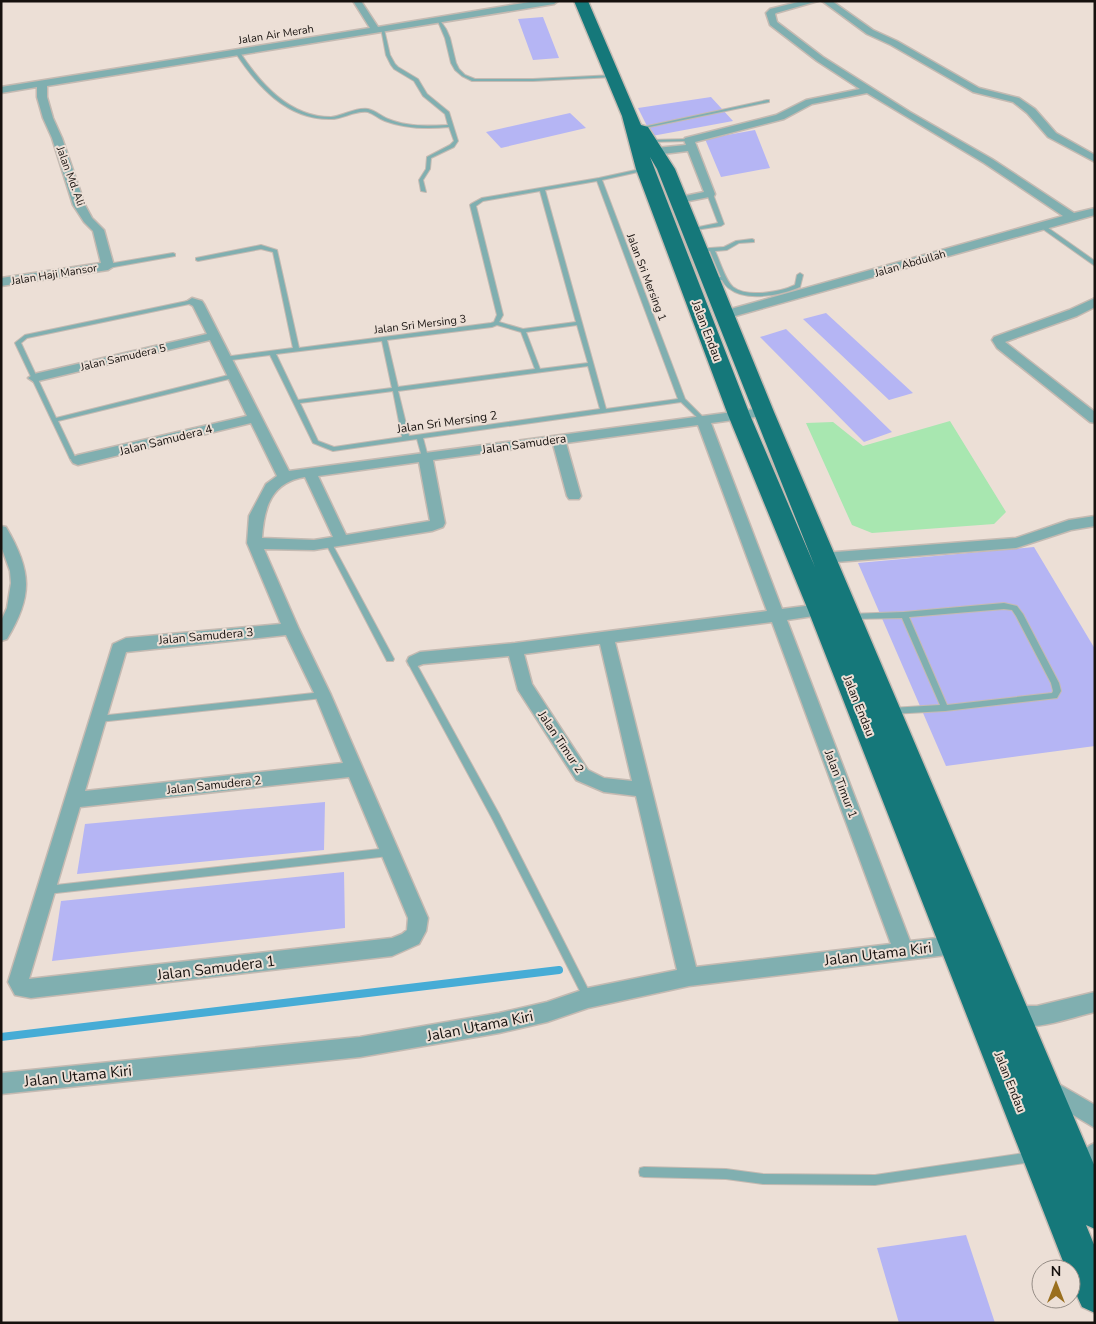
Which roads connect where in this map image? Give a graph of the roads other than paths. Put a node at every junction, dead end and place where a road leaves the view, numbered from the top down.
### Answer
1 (357, 1) edge
2 (554, 1) edge
3 (582, 1) edge
4 (814, 1) edge
5 (826, 1) edge
6 (438, 20) junction
7 (379, 29) junction
8 (237, 52) junction
9 (614, 76) junction
10 (42, 83) junction
11 (1, 90) edge
12 (867, 90) junction
13 (767, 101) dead end
14 (450, 126) junction
15 (643, 143) junction
16 (691, 144) junction
17 (1095, 159) edge
18 (599, 179) junction
19 (542, 189) junction
20 (424, 192) dead end
21 (710, 194) junction
22 (679, 200) junction
23 (1095, 211) edge
24 (1073, 218) junction
25 (1042, 226) junction
26 (691, 230) junction
27 (752, 241) dead end
28 (705, 250) junction
29 (174, 255) dead end
30 (198, 259) dead end
31 (1095, 264) edge
32 (108, 266) junction
33 (800, 275) dead end
34 (717, 278) junction
35 (1, 282) edge
36 (192, 302) joint
37 (1095, 302) edge
38 (724, 315) junction
39 (496, 323) junction
40 (578, 323) junction
41 (523, 331) junction
42 (212, 336) junction
43 (384, 338) junction
44 (296, 349) junction
45 (272, 352) junction
46 (224, 359) junction
47 (590, 364) junction
48 (538, 370) junction
49 (233, 376) junction
50 (34, 378) junction
51 (395, 389) junction
52 (682, 400) junction
53 (296, 402) junction
54 (604, 411) junction
55 (763, 412) junction
56 (739, 415) junction
57 (255, 418) junction
58 (1095, 418) edge
59 (54, 420) junction
60 (703, 420) junction
61 (420, 437) junction
62 (406, 439) junction
63 (558, 439) junction
64 (426, 457) junction
65 (78, 460) joint
66 (310, 473) junction
67 (285, 477) junction
68 (574, 496) dead end
69 (1095, 521) edge
70 (1, 531) edge
71 (335, 541) junction
72 (254, 543) junction
73 (823, 558) junction
74 (834, 613) junction
75 (904, 615) junction
76 (778, 617) junction
77 (291, 629) junction
78 (1, 635) edge
79 (606, 636) junction
80 (515, 649) junction
81 (390, 659) dead end
82 (415, 661) joint
83 (323, 695) junction
84 (945, 708) junction
85 (887, 711) junction
86 (97, 719) junction
87 (354, 769) junction
88 (644, 788) junction
89 (74, 800) junction
90 (389, 852) junction
91 (47, 890) junction
92 (955, 945) junction
93 (904, 951) junction
94 (689, 976) junction
95 (588, 998) junction
96 (1095, 1002) edge
97 (1014, 1016) junction
98 (1, 1084) edge
99 (1042, 1084) junction
100 (1095, 1117) edge
101 (1039, 1156) junction
102 (644, 1172) dead end
103 (1085, 1189) edge
104 (1095, 1294) edge

1 - 7 street
2 - 6 street, Jalan Air Merah
3 - 9 highway, Jalan Endau
4 - 12 street
5 - 17 street
6 - 7 street, Jalan Air Merah
6 - 9 lane
7 - 8 street, Jalan Air Merah
7 - 14 lane
8 - 10 street, Jalan Air Merah
8 - 14 lane
9 - 15 highway, Jalan Endau
10 - 11 street, Jalan Air Merah
10 - 32 street, Jalan Md. Ali
12 - 16 street
12 - 24 street
13 - 15 lane
14 - 20 lane
15 - 16 street
15 - 18 lane
15 - 22 highway, Jalan Endau
15 - 56 highway, Jalan Endau
16 - 21 street
18 - 19 lane
18 - 52 lane, Jalan Sri Mersing 1
19 - 39 lane
19 - 40 lane
21 - 22 street
21 - 26 lane
22 - 26 highway, Jalan Endau
23 - 24 street, Jalan Abdullah
24 - 25 street, Jalan Abdullah
25 - 31 lane
25 - 38 street, Jalan Abdullah
26 - 28 highway, Jalan Endau
27 - 28 lane
28 - 34 highway, Jalan Endau
29 - 32 lane
30 - 44 lane
32 - 35 street, Jalan Haji Mansor
33 - 34 lane
34 - 38 highway, Jalan Endau
36 - 42 street
36 - 50 lane
37 - 58 street
38 - 55 highway, Jalan Endau
39 - 41 lane
39 - 43 lane, Jalan Sri Mersing 3
40 - 41 lane
40 - 47 lane
41 - 48 lane
42 - 46 street
42 - 50 street, Jalan Samudera 5
43 - 44 lane, Jalan Sri Mersing 3
43 - 51 lane
44 - 45 lane, Jalan Sri Mersing 3
45 - 46 lane, Jalan Sri Mersing 3
45 - 53 lane, Jalan Sri Mersing 2
46 - 49 street
47 - 48 lane
47 - 54 lane
48 - 51 lane
49 - 57 street
49 - 59 lane
50 - 59 lane
51 - 53 lane
51 - 62 lane
52 - 54 lane, Jalan Sri Mersing 2
52 - 60 lane, Jalan Sri Mersing 1
53 - 62 lane, Jalan Sri Mersing 2
54 - 61 lane, Jalan Sri Mersing 2
55 - 56 street, Jalan Samudera
55 - 73 highway, Jalan Endau
56 - 60 street, Jalan Samudera
56 - 74 highway, Jalan Endau
57 - 65 street, Jalan Samudera 4
57 - 67 street
59 - 65 lane
60 - 63 street, Jalan Samudera
60 - 76 street, Jalan Timur 1
61 - 62 lane, Jalan Sri Mersing 2
61 - 64 lane
63 - 64 street, Jalan Samudera
63 - 68 street
64 - 66 street, Jalan Samudera
64 - 71 street
66 - 67 street, Jalan Samudera
66 - 71 street
67 - 72 street
69 - 73 street
70 - 78 street
71 - 72 street
71 - 81 lane
72 - 77 street
73 - 74 highway, Jalan Endau
74 - 75 lane
74 - 76 street
74 - 85 highway, Jalan Endau
74 - 92 highway, Jalan Endau
75 - 84 lane
75 - 84 lane
76 - 79 street
76 - 93 street, Jalan Timur 1
77 - 83 street
77 - 86 street, Jalan Samudera 3
79 - 80 street
79 - 88 street
80 - 82 street
80 - 88 street, Jalan Timur 2
82 - 95 lane
83 - 86 lane
83 - 87 street
84 - 85 lane
85 - 97 highway, Jalan Endau
86 - 89 street
87 - 89 street, Jalan Samudera 2
87 - 90 street
88 - 94 street
89 - 91 street
90 - 91 lane
90 - 91 street, Jalan Samudera 1
92 - 93 street, Jalan Utama Kiri
92 - 101 highway, Jalan Endau
93 - 94 street, Jalan Utama Kiri
94 - 95 street, Jalan Utama Kiri
95 - 98 street, Jalan Utama Kiri
96 - 97 street
97 - 99 highway, Jalan Endau
99 - 100 street
99 - 103 highway, Jalan Endau
101 - 102 lane
101 - 103 highway, Jalan Endau
103 - 104 highway, Jalan Endau

